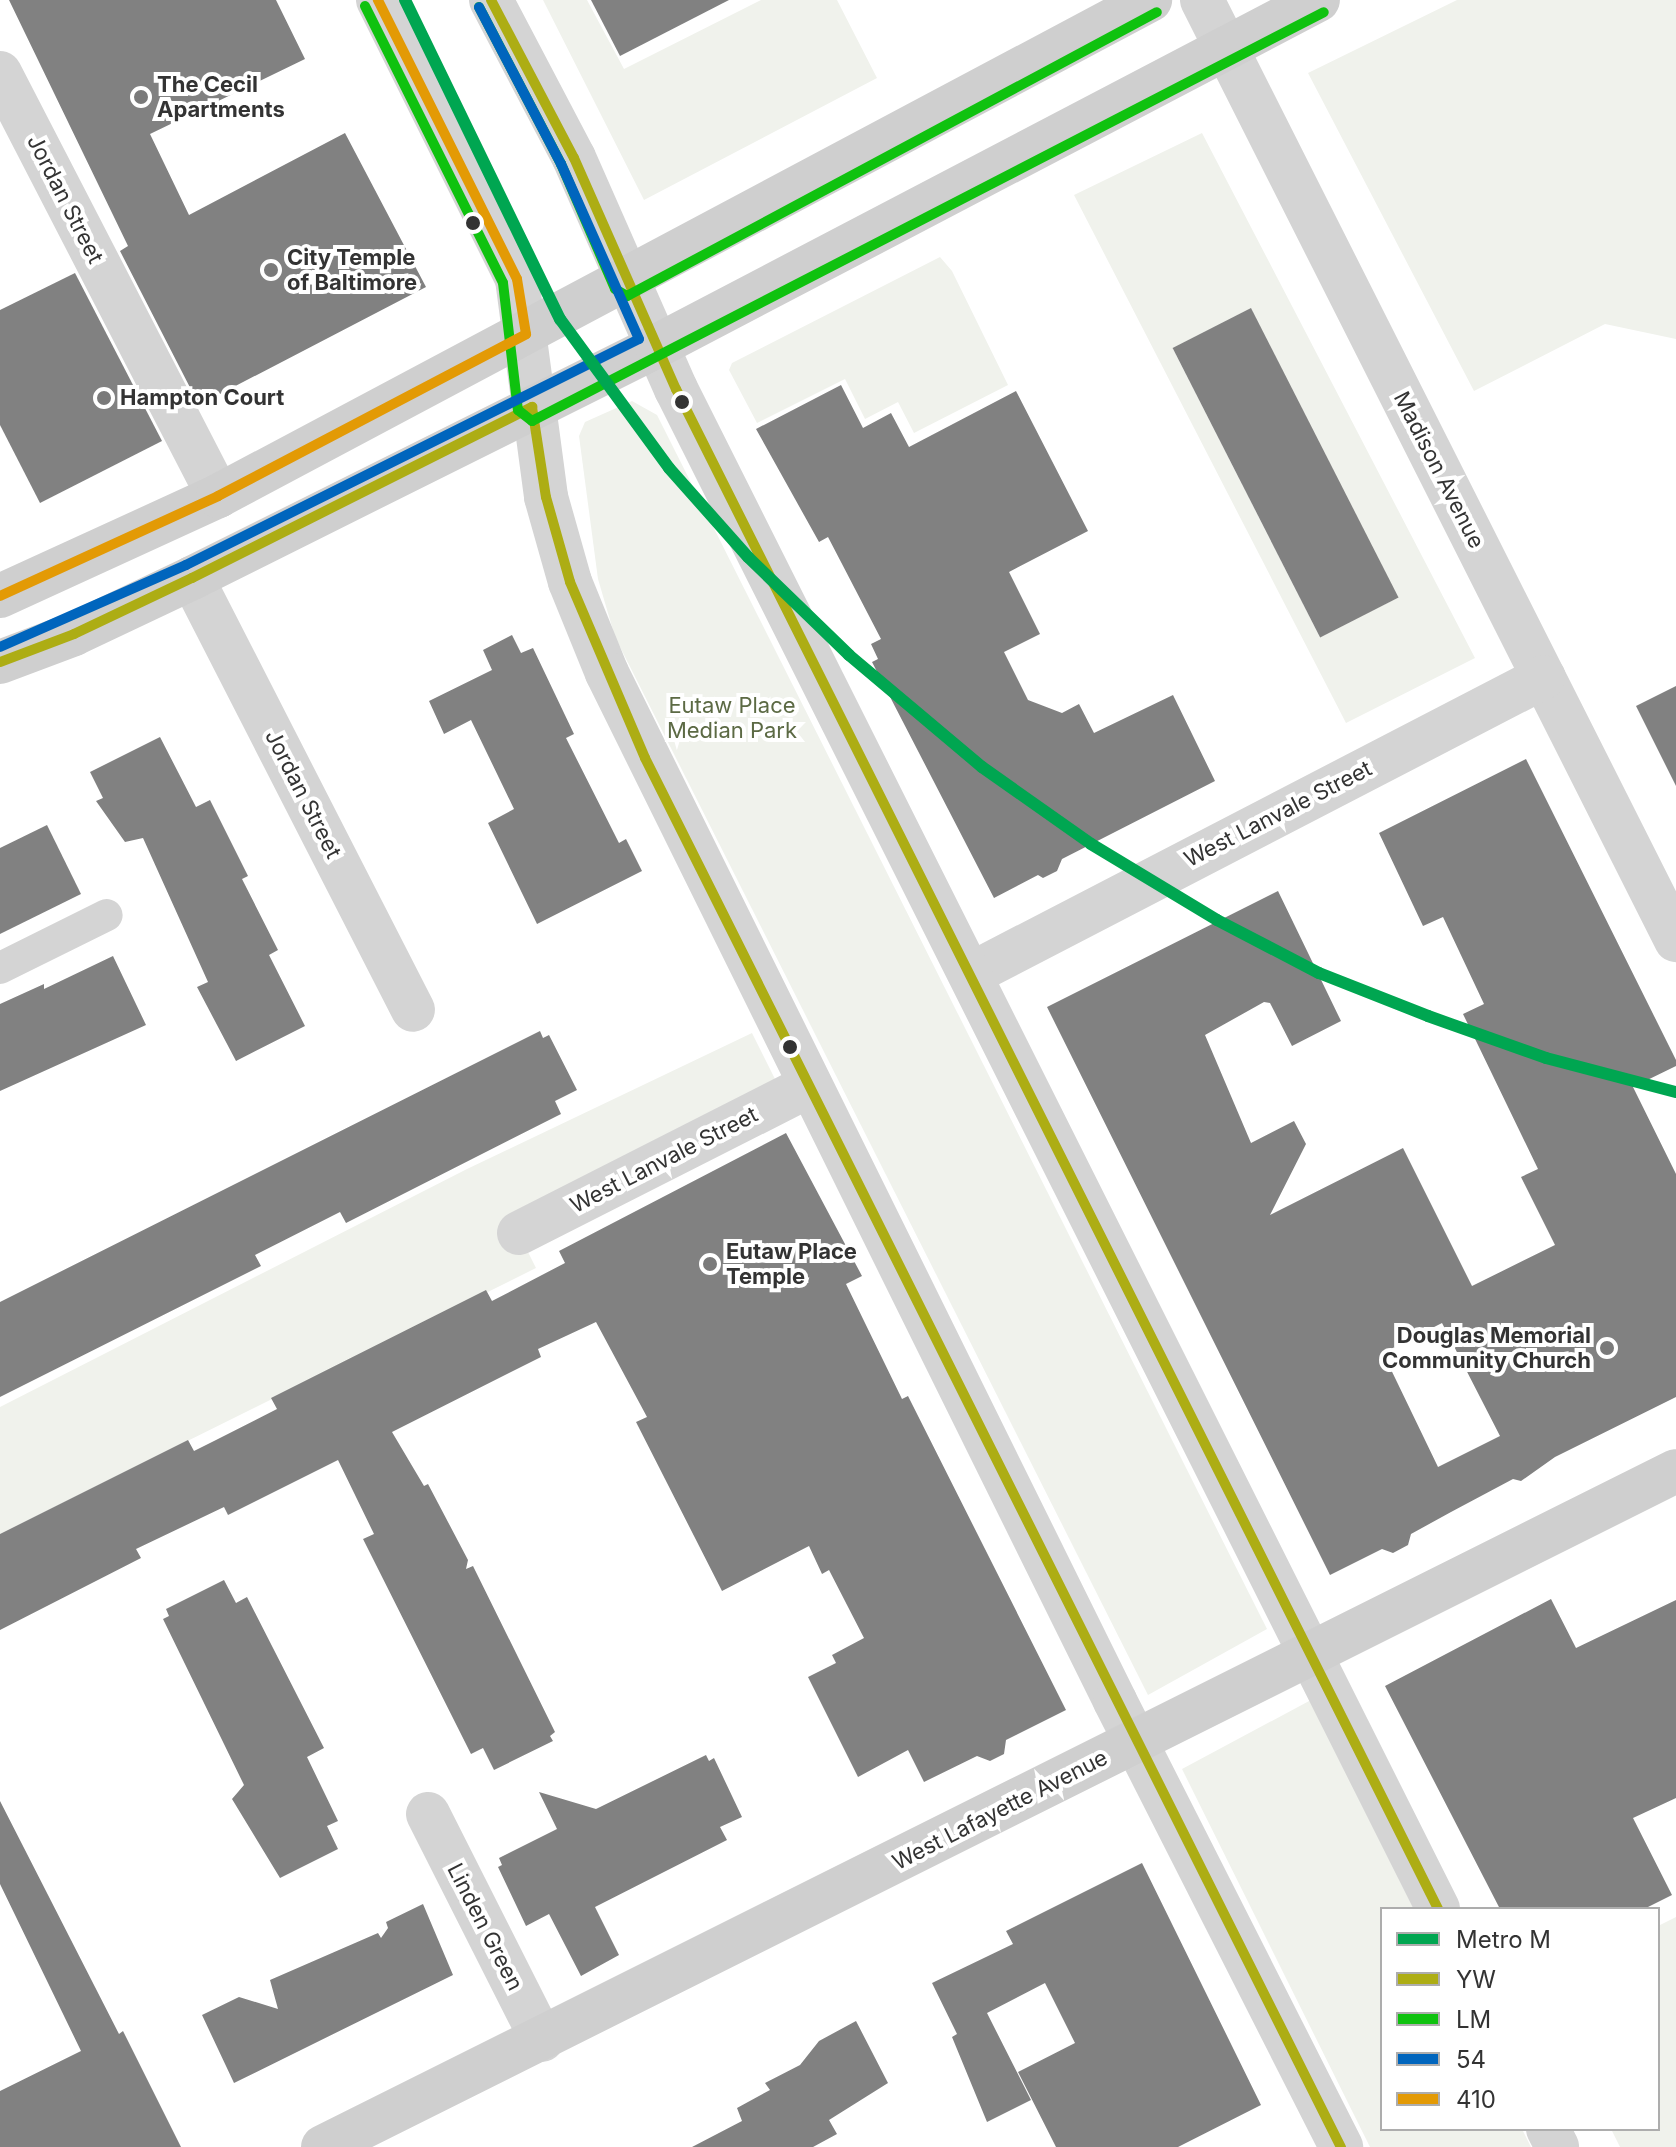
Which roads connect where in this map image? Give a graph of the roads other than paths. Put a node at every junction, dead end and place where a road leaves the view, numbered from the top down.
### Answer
1 (378, 0) edge
2 (491, 0) edge
3 (1150, 0) edge
4 (1202, 0) edge
5 (1318, 0) edge
6 (1226, 48) junction
7 (0, 73) edge
8 (627, 282) junction
9 (526, 334) junction
10 (657, 346) junction
11 (532, 407) junction
12 (218, 496) junction
13 (192, 578) junction
14 (0, 596) edge
15 (0, 662) edge
16 (1544, 677) junction
17 (107, 915) dead end
18 (1676, 940) edge
19 (0, 968) edge
20 (971, 974) junction
21 (413, 1010) dead end
22 (809, 1086) junction
23 (519, 1233) dead end
24 (1676, 1471) edge
25 (1309, 1654) junction
26 (1135, 1742) junction
27 (428, 1814) dead end
28 (1437, 1907) edge
29 (542, 2040) junction
30 (323, 2147) edge
31 (1341, 2147) edge

1 - 9 street
2 - 8 street
3 - 8 main road
4 - 6 street, Madison Avenue
5 - 6 main road
6 - 10 main road
6 - 16 street, Madison Avenue
7 - 12 street, Jordan Street
8 - 9 main road
8 - 10 street
9 - 11 street
9 - 12 main road
10 - 11 main road
10 - 20 street
11 - 13 main road
11 - 22 street
12 - 14 main road
13 - 15 main road
13 - 21 street, Jordan Street
16 - 18 street, Madison Avenue
16 - 20 street, West Lanvale Street
17 - 19 street
20 - 25 street
22 - 23 street, West Lanvale Street
22 - 26 street
24 - 25 main road, West Lafayette Avenue
25 - 26 main road, West Lafayette Avenue
25 - 28 street
26 - 29 main road, West Lafayette Avenue
26 - 31 street
27 - 29 street, Linden Green
29 - 30 main road, West Lafayette Avenue

